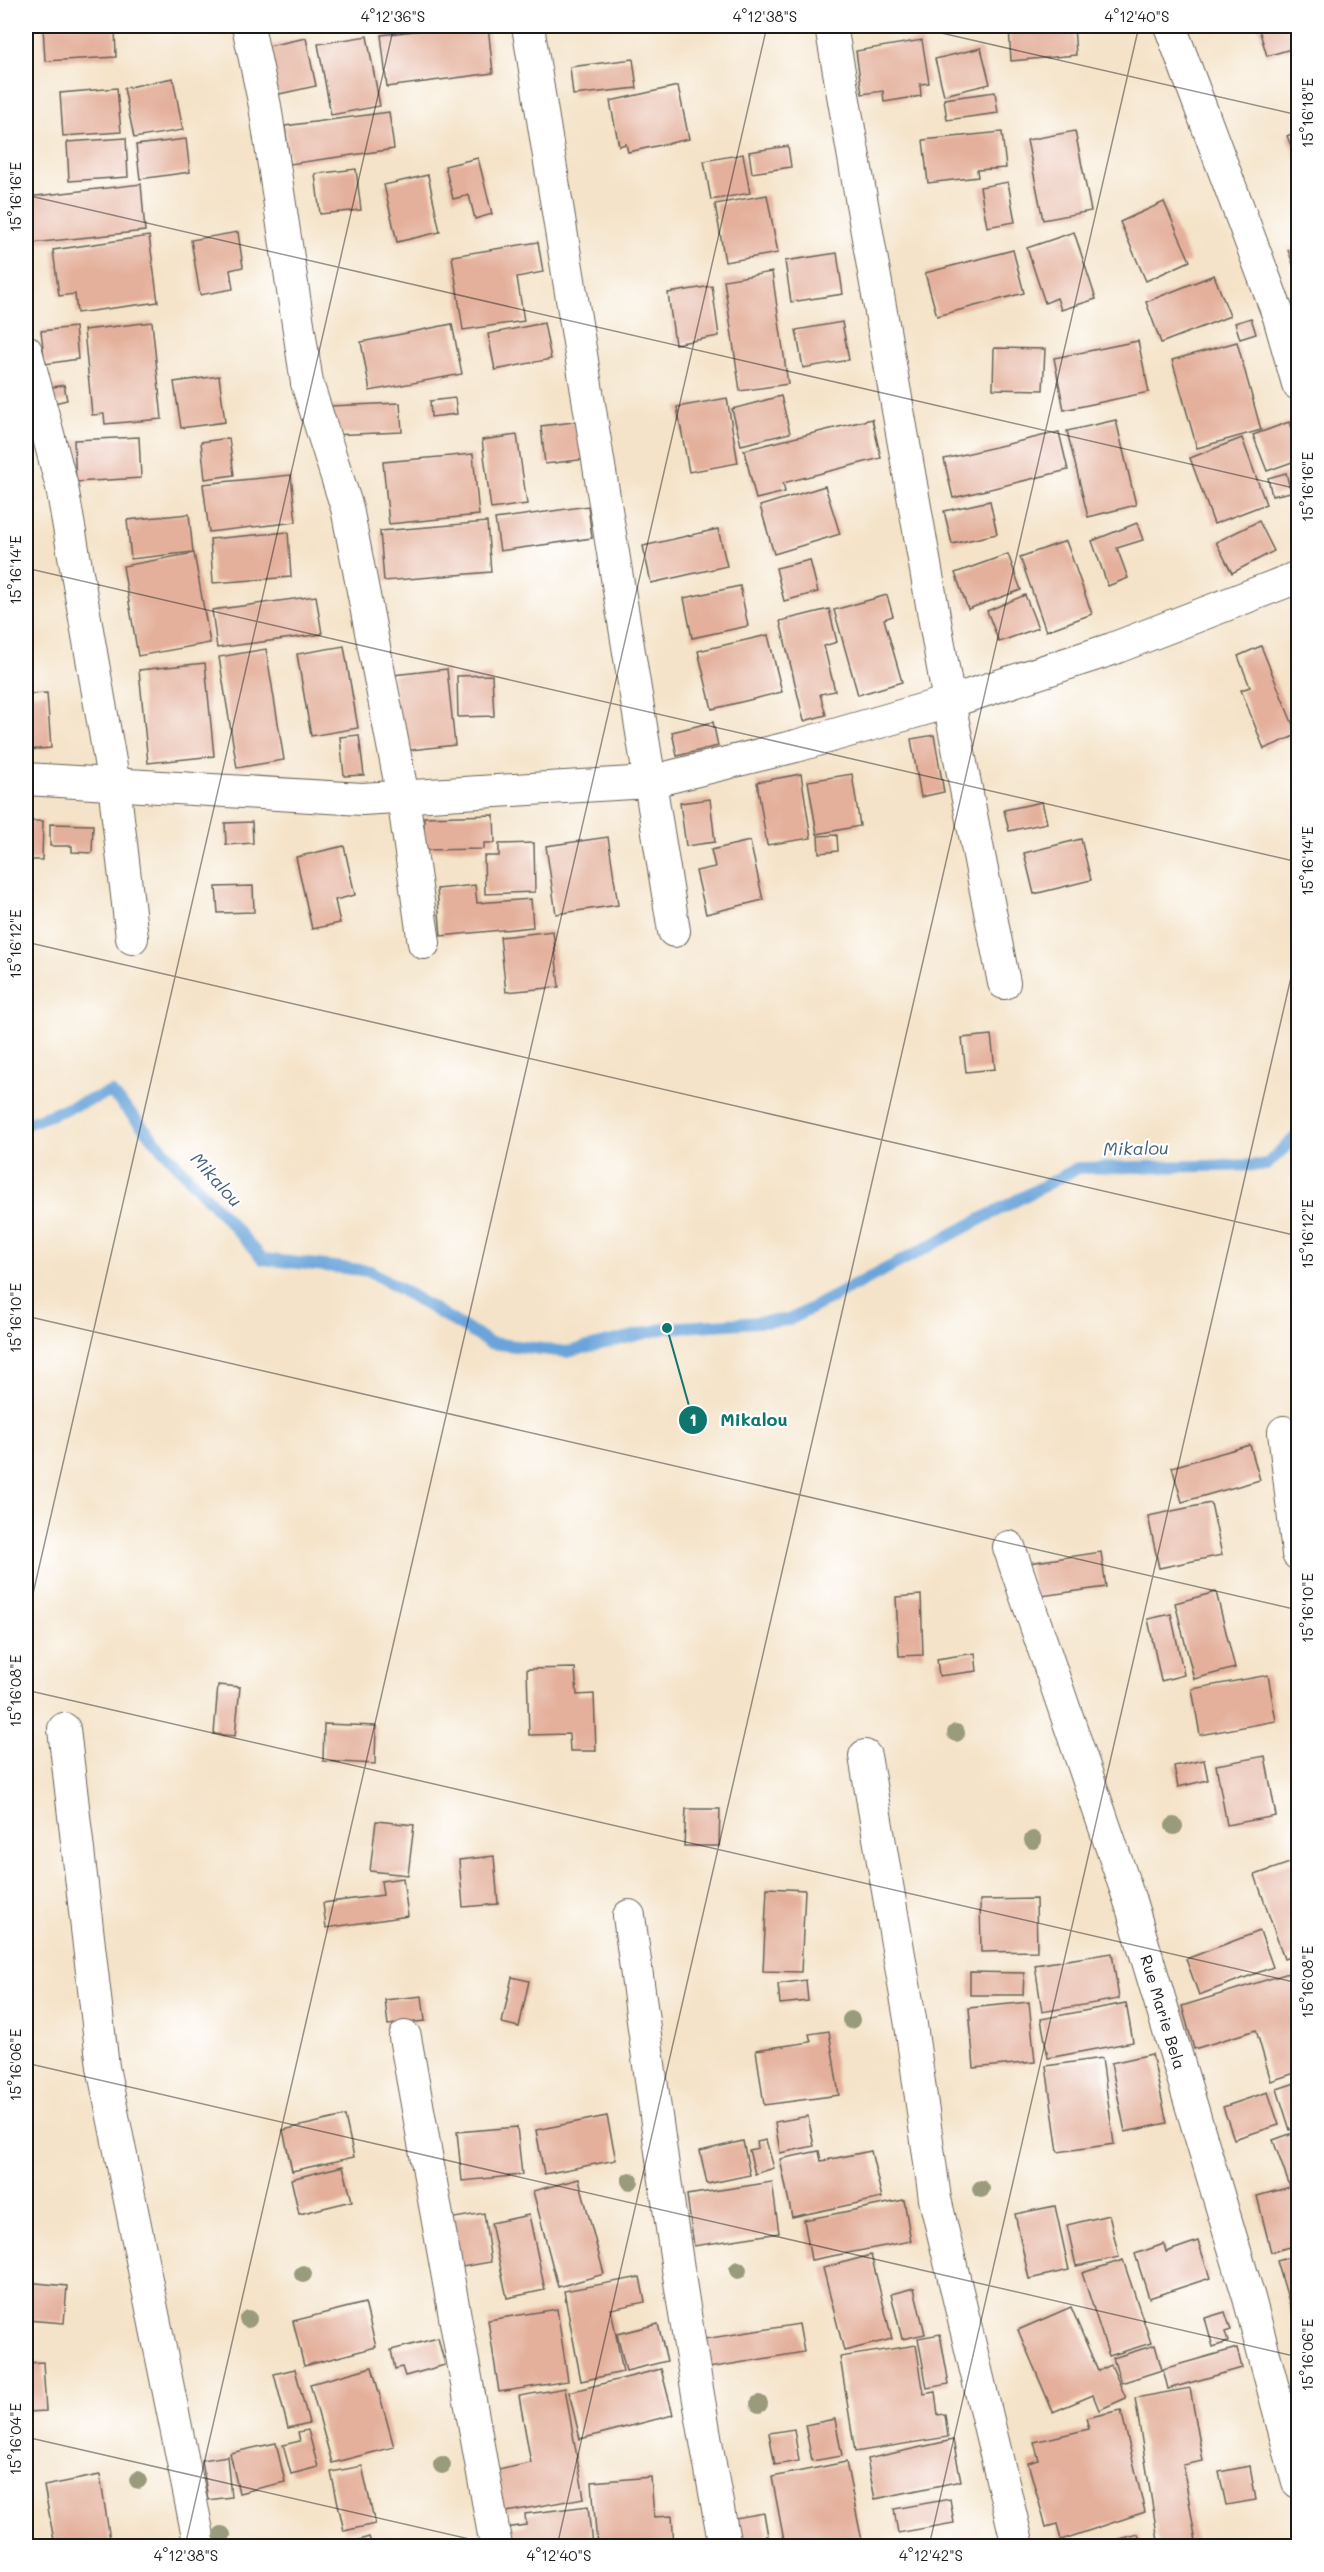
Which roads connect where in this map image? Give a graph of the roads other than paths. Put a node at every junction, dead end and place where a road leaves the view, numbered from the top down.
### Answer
1 (248, 26) edge
2 (528, 26) edge
3 (831, 26) edge
4 (1170, 26) edge
5 (26, 351) edge
6 (1299, 384) edge
7 (1299, 577) edge
8 (948, 702) junction
9 (26, 779) edge
10 (649, 782) junction
11 (114, 784) junction
12 (403, 797) junction
13 (674, 931) dead end
14 (132, 938) dead end
15 (424, 944) dead end
16 (1004, 983) dead end
17 (1284, 1432) dead end
18 (1009, 1547) dead end
19 (1299, 1554) edge
20 (64, 1729) dead end
21 (865, 1756) dead end
22 (629, 1916) dead end
23 (405, 2037) dead end
24 (1299, 2482) edge
25 (200, 2547) edge
26 (496, 2547) edge
27 (725, 2547) edge
28 (1018, 2547) edge

1 - 12 street
2 - 10 street
3 - 8 street
4 - 6 street
5 - 11 street
7 - 8 street
8 - 10 street
8 - 16 street
9 - 11 street
10 - 12 street
10 - 13 street
11 - 12 street
11 - 14 street
12 - 15 street
17 - 19 street
18 - 24 street, Rue Marie Bela
20 - 25 street
21 - 28 street
22 - 27 street
23 - 26 street

